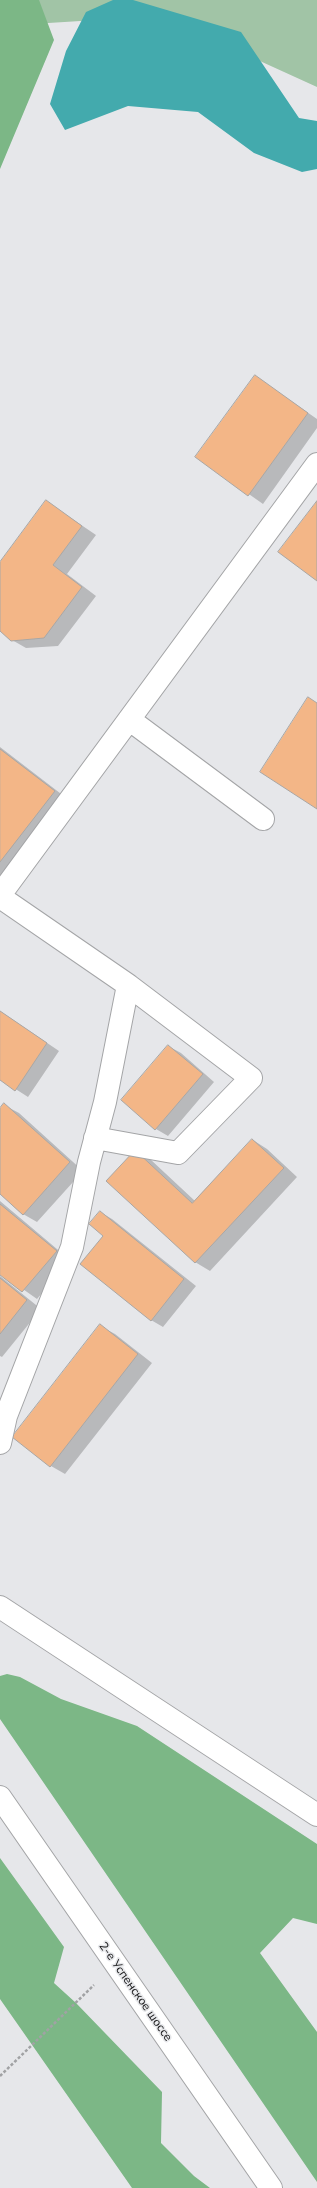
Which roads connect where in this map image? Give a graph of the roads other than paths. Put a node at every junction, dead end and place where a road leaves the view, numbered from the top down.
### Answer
1 (317, 464) edge
2 (130, 720) junction
3 (263, 819) dead end
4 (0, 896) edge
5 (128, 985) junction
6 (96, 1138) junction
7 (3, 1414) edge
8 (0, 1443) edge
9 (0, 1607) edge
10 (0, 1797) edge
11 (317, 1815) edge
12 (271, 2188) edge

1 - 2 main road
2 - 3 main road
2 - 4 main road
4 - 5 main road
5 - 6 main road
5 - 6 main road
6 - 7 main road
7 - 8 main road
9 - 11 main road
10 - 12 main road, 2-е Успенское шоссе

